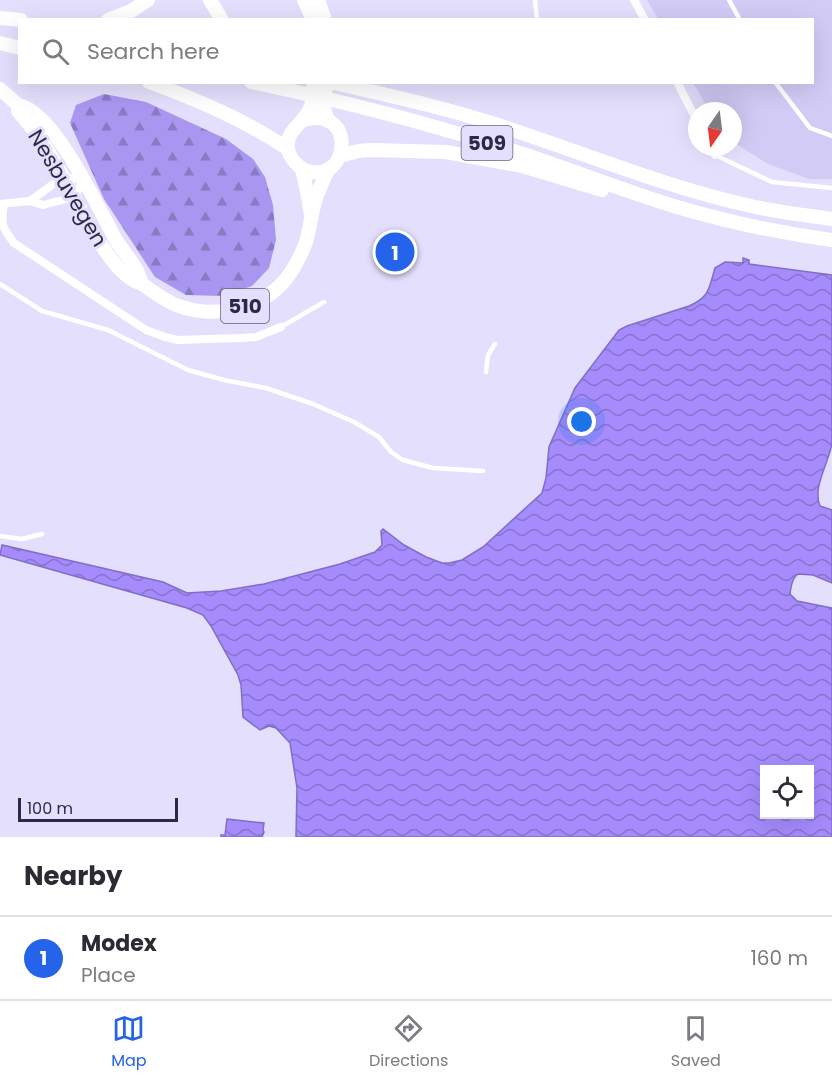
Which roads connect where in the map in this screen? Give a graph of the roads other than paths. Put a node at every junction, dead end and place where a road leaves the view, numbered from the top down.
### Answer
1 (148, 0) edge
2 (210, 0) edge
3 (304, 0) edge
4 (318, 0) edge
5 (535, 0) edge
6 (634, 0) edge
7 (729, 0) edge
8 (0, 18) edge
9 (113, 18) edge
10 (221, 18) edge
11 (312, 18) edge
12 (324, 18) edge
13 (537, 18) edge
14 (644, 18) edge
15 (739, 18) edge
16 (18, 20) edge
17 (0, 25) edge
18 (18, 28) edge
19 (0, 42) edge
20 (18, 46) edge
21 (154, 84) edge
22 (260, 84) edge
23 (314, 84) edge
24 (328, 84) edge
25 (337, 84) edge
26 (367, 84) edge
27 (678, 84) edge
28 (777, 84) edge
29 (0, 89) edge
30 (393, 96) junction
31 (688, 103) edge
32 (18, 105) junction
33 (321, 112) junction
34 (304, 120) junction
35 (832, 136) edge
36 (288, 149) junction
37 (340, 156) junction
38 (723, 156) edge
39 (329, 168) junction
40 (302, 169) junction
41 (63, 177) junction
42 (84, 180) junction
43 (832, 188) edge
44 (74, 197) junction
45 (30, 201) junction
46 (2, 204) edge
47 (675, 206) junction
48 (832, 219) edge
49 (310, 223) junction
50 (2, 231) edge
51 (832, 240) edge
52 (141, 283) junction
53 (0, 284) edge
54 (324, 302) dead end
55 (281, 327) joint
56 (495, 344) dead end
57 (486, 372) dead end
58 (483, 471) dead end
59 (42, 534) dead end
60 (0, 536) edge

1 - 9 main road
2 - 10 main road
3 - 11 main road
4 - 12 main road
5 - 13 lane
6 - 14 street
7 - 15 lane
8 - 16 main road
17 - 18 main road
19 - 20 main road
21 - 36 main road
22 - 47 main road, 509
23 - 33 main road
24 - 33 main road
25 - 30 main road, 509
26 - 30 main road, 509
27 - 31 street
28 - 35 lane
29 - 32 main road, Nesbuvegen / 510
30 - 48 main road, 509
32 - 41 main road, Nesbuvegen / 510
32 - 42 main road, 510
33 - 34 main road
33 - 34 main road
33 - 37 main road
34 - 36 main road
36 - 40 main road, 510
37 - 39 main road, 510
37 - 47 main road, 509
38 - 43 lane
39 - 40 main road
39 - 49 main road, 510
40 - 49 main road, 510
41 - 42 street
41 - 44 main road, Nesbuvegen / 510
41 - 45 street
42 - 44 street
42 - 52 main road, 510
44 - 45 street
44 - 52 main road, Nesbuvegen / 510
45 - 46 street
46 - 50 street
47 - 51 main road, 509
49 - 52 main road, 510
50 - 55 street
53 - 58 lane
54 - 55 lane
56 - 57 lane
59 - 60 lane

